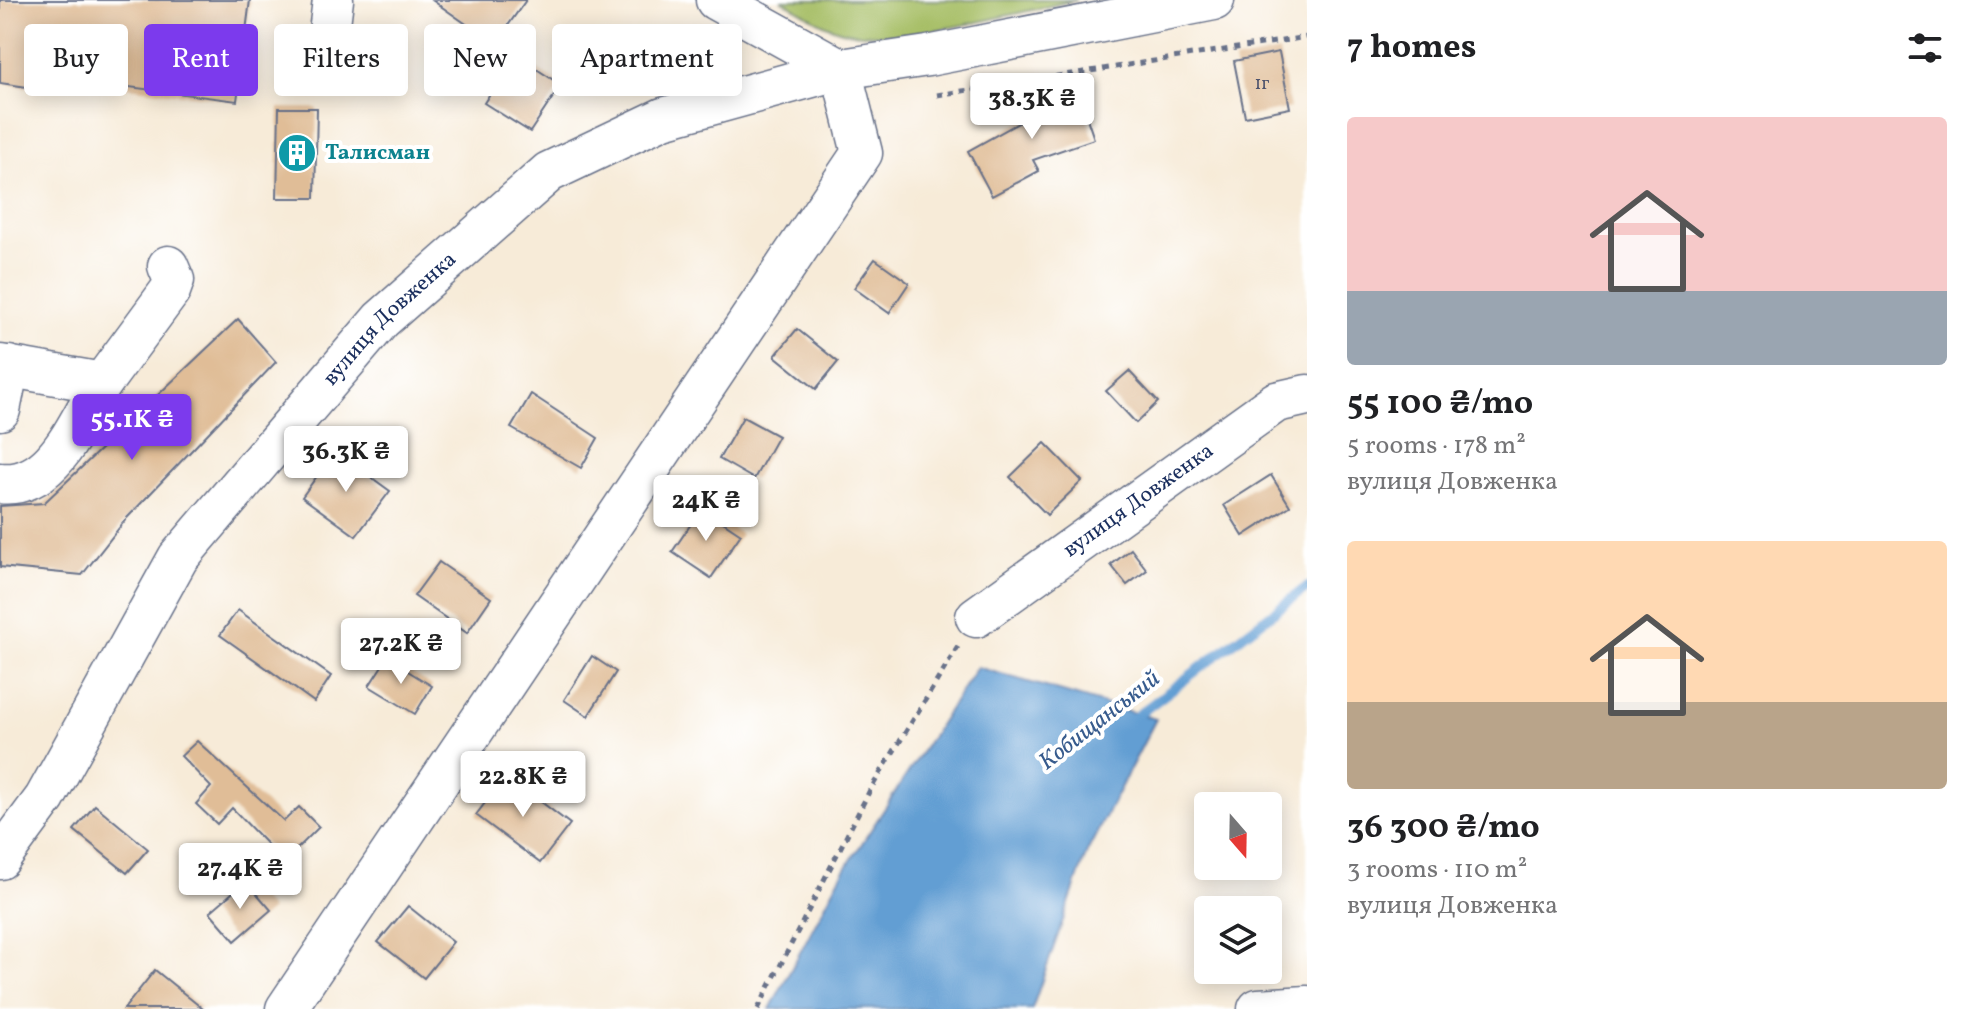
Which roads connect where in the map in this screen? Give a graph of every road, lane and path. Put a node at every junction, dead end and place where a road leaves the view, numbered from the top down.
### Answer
1 (333, 0) edge
2 (716, 0) edge
3 (1214, 0) edge
4 (330, 24) edge
5 (1307, 37) edge
6 (841, 69) junction
7 (926, 96) dead end
8 (168, 266) dead end
9 (5, 366) edge
10 (102, 383) junction
11 (1307, 395) edge
12 (0, 410) edge
13 (0, 483) edge
14 (976, 617) joint
15 (0, 859) edge
16 (1307, 1006) edge
17 (286, 1009) edge
18 (758, 1009) edge
19 (1258, 1009) edge

1 - 4 street
2 - 6 street
3 - 6 street, вулиця Довженка
5 - 7 path
6 - 15 street, вулиця Довженка
6 - 17 street
8 - 10 street
9 - 10 street
9 - 12 street
10 - 13 street
11 - 14 street, вулиця Довженка
14 - 18 path
16 - 19 street

